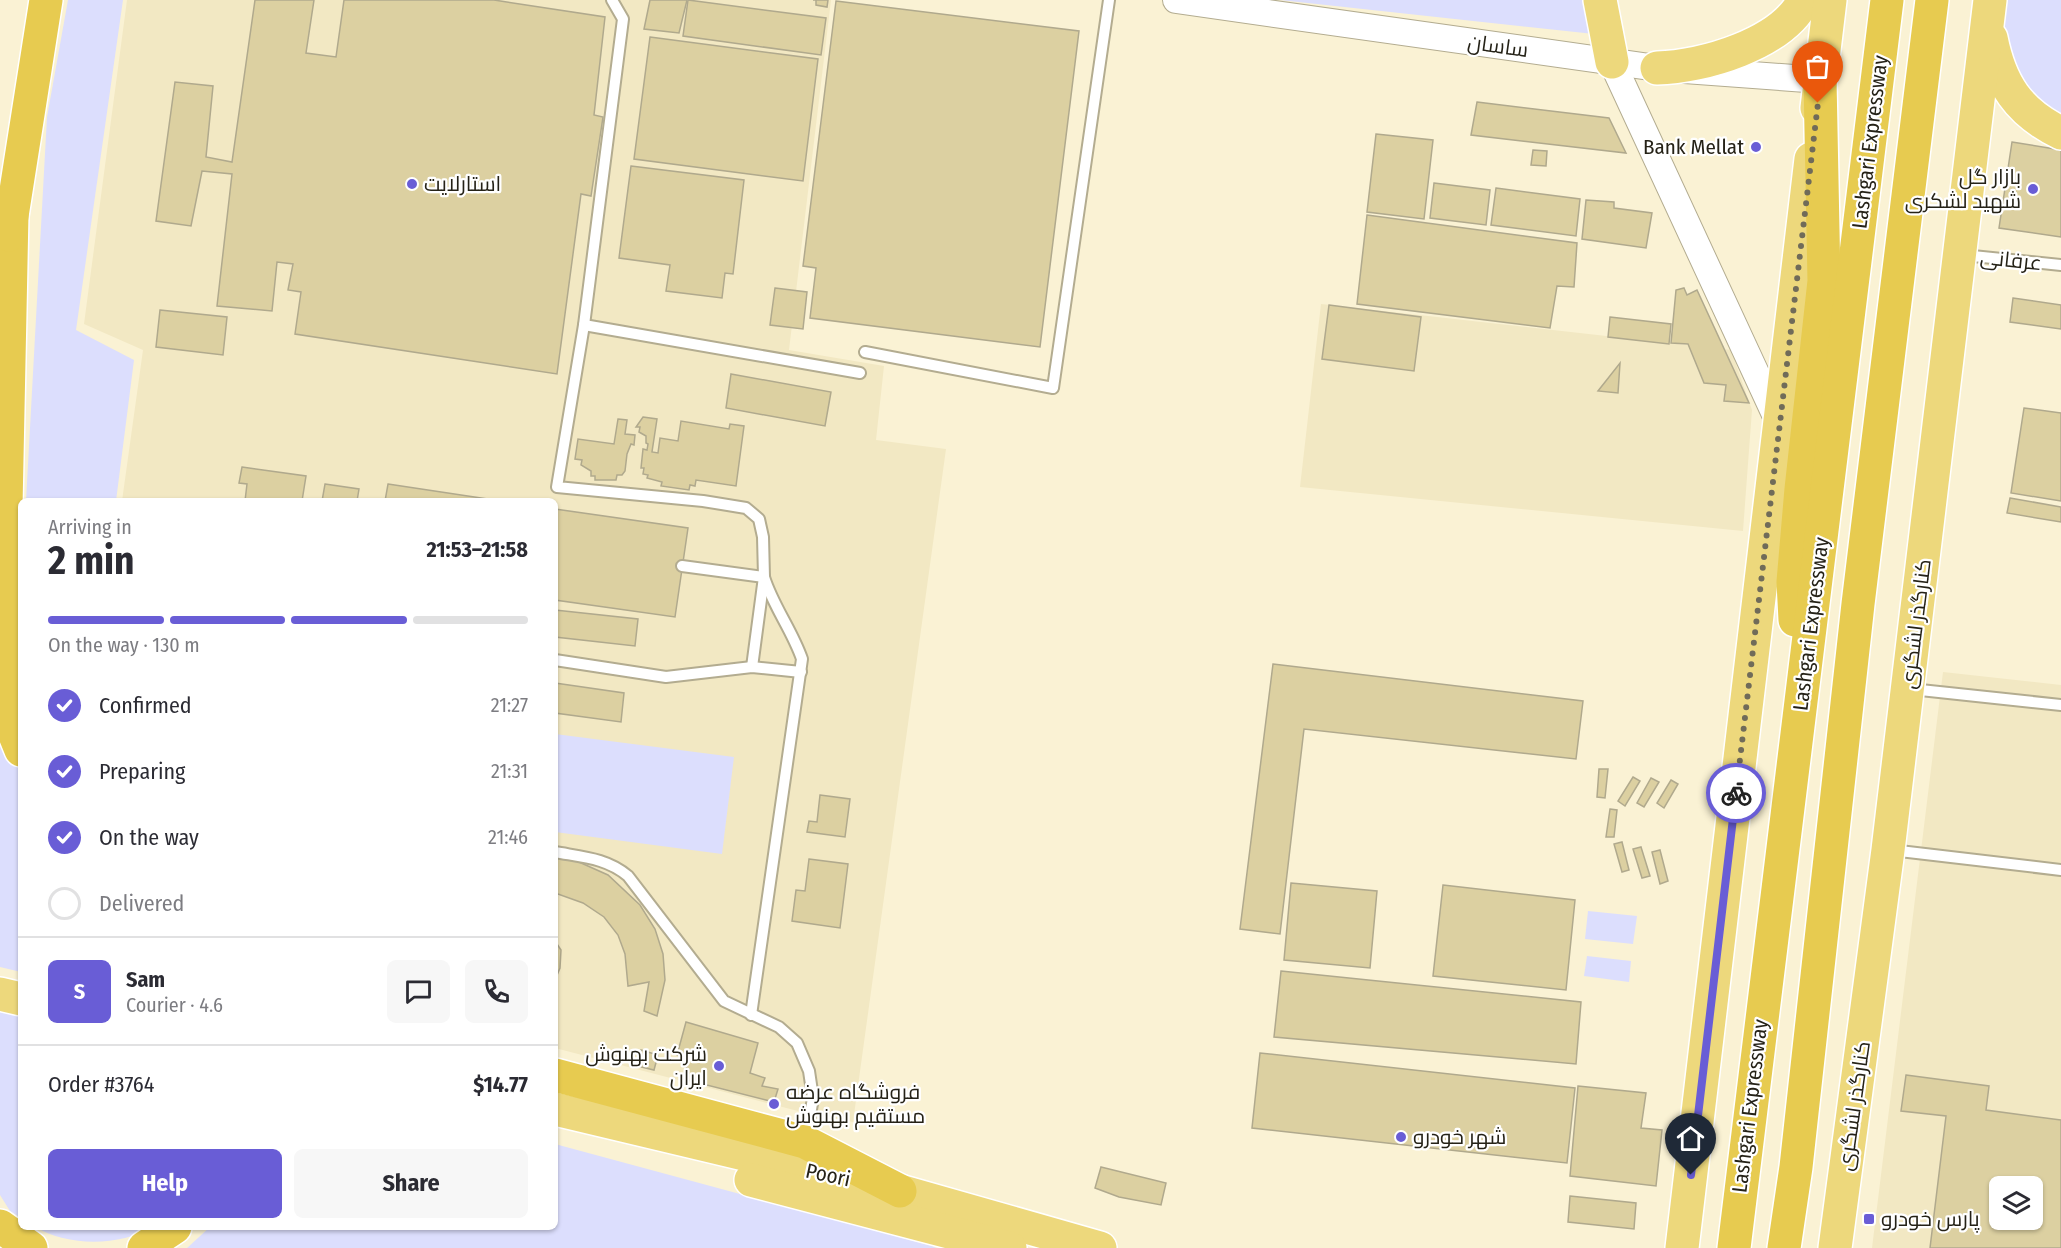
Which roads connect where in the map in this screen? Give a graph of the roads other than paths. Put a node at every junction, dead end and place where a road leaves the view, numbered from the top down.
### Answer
1 (46, 0) edge
2 (612, 0) edge
3 (1109, 0) edge
4 (1176, 0) edge
5 (1600, 0) edge
6 (1804, 0) edge
7 (1830, 0) edge
8 (1887, 0) edge
9 (1932, 0) edge
10 (1989, 11) edge
11 (1612, 62) junction
12 (1657, 68) junction
13 (1820, 80) junction
14 (2061, 133) edge
15 (12, 213) junction
16 (1960, 255) junction
17 (2061, 265) edge
18 (0, 287) edge
19 (584, 325) junction
20 (865, 352) dead end
21 (860, 373) dead end
22 (1780, 425) junction
23 (682, 566) dead end
24 (764, 577) junction
25 (558, 660) edge
26 (752, 667) junction
27 (801, 672) junction
28 (1908, 689) junction
29 (2061, 705) edge
30 (1798, 731) junction
31 (18, 743) edge
32 (1888, 850) junction
33 (558, 853) edge
34 (2061, 870) edge
35 (0, 972) edge
36 (18, 975) edge
37 (0, 994) edge
38 (18, 998) edge
39 (751, 1015) junction
40 (558, 1076) edge
41 (558, 1110) edge
42 (558, 1130) edge
43 (805, 1142) junction
44 (1691, 1175) junction
45 (900, 1191) junction
46 (0, 1226) edge
47 (171, 1230) edge
48 (31, 1248) edge
49 (144, 1248) edge
50 (1010, 1248) edge
51 (1100, 1248) edge
52 (1667, 1248) edge
53 (1682, 1248) edge
54 (1734, 1248) edge
55 (1784, 1248) edge
56 (1835, 1248) edge

1 - 15 highway
2 - 19 lane
3 - 20 lane
4 - 11 street, ساسان
5 - 11 main road
6 - 12 main road
7 - 13 main road
8 - 30 highway, Lashgari Expressway
9 - 55 highway, Lashgari Expressway
10 - 14 main road
10 - 16 main road, کنارگذر لشگری
11 - 12 street, ساسان
11 - 22 street
12 - 13 street, ساسان
13 - 22 main road
13 - 30 highway
15 - 18 highway
15 - 31 highway
16 - 17 lane, عرفانی
16 - 28 main road, کنارگذر لشگری
19 - 21 lane
19 - 24 lane
22 - 44 main road
23 - 24 lane
24 - 26 lane
24 - 27 lane
25 - 26 lane
26 - 27 lane
27 - 39 lane
28 - 29 lane
28 - 32 main road, کنارگذر لشگری
30 - 54 highway, Lashgari Expressway
32 - 34 lane
32 - 56 main road, کنارگذر لشگری
33 - 39 lane
35 - 36 main road
37 - 38 main road
39 - 43 lane
40 - 43 highway
41 - 45 main road, Poori
42 - 50 main road, Poori
43 - 45 highway
44 - 52 main road
44 - 53 main road
45 - 51 main road, Poori
46 - 48 highway
47 - 49 highway

